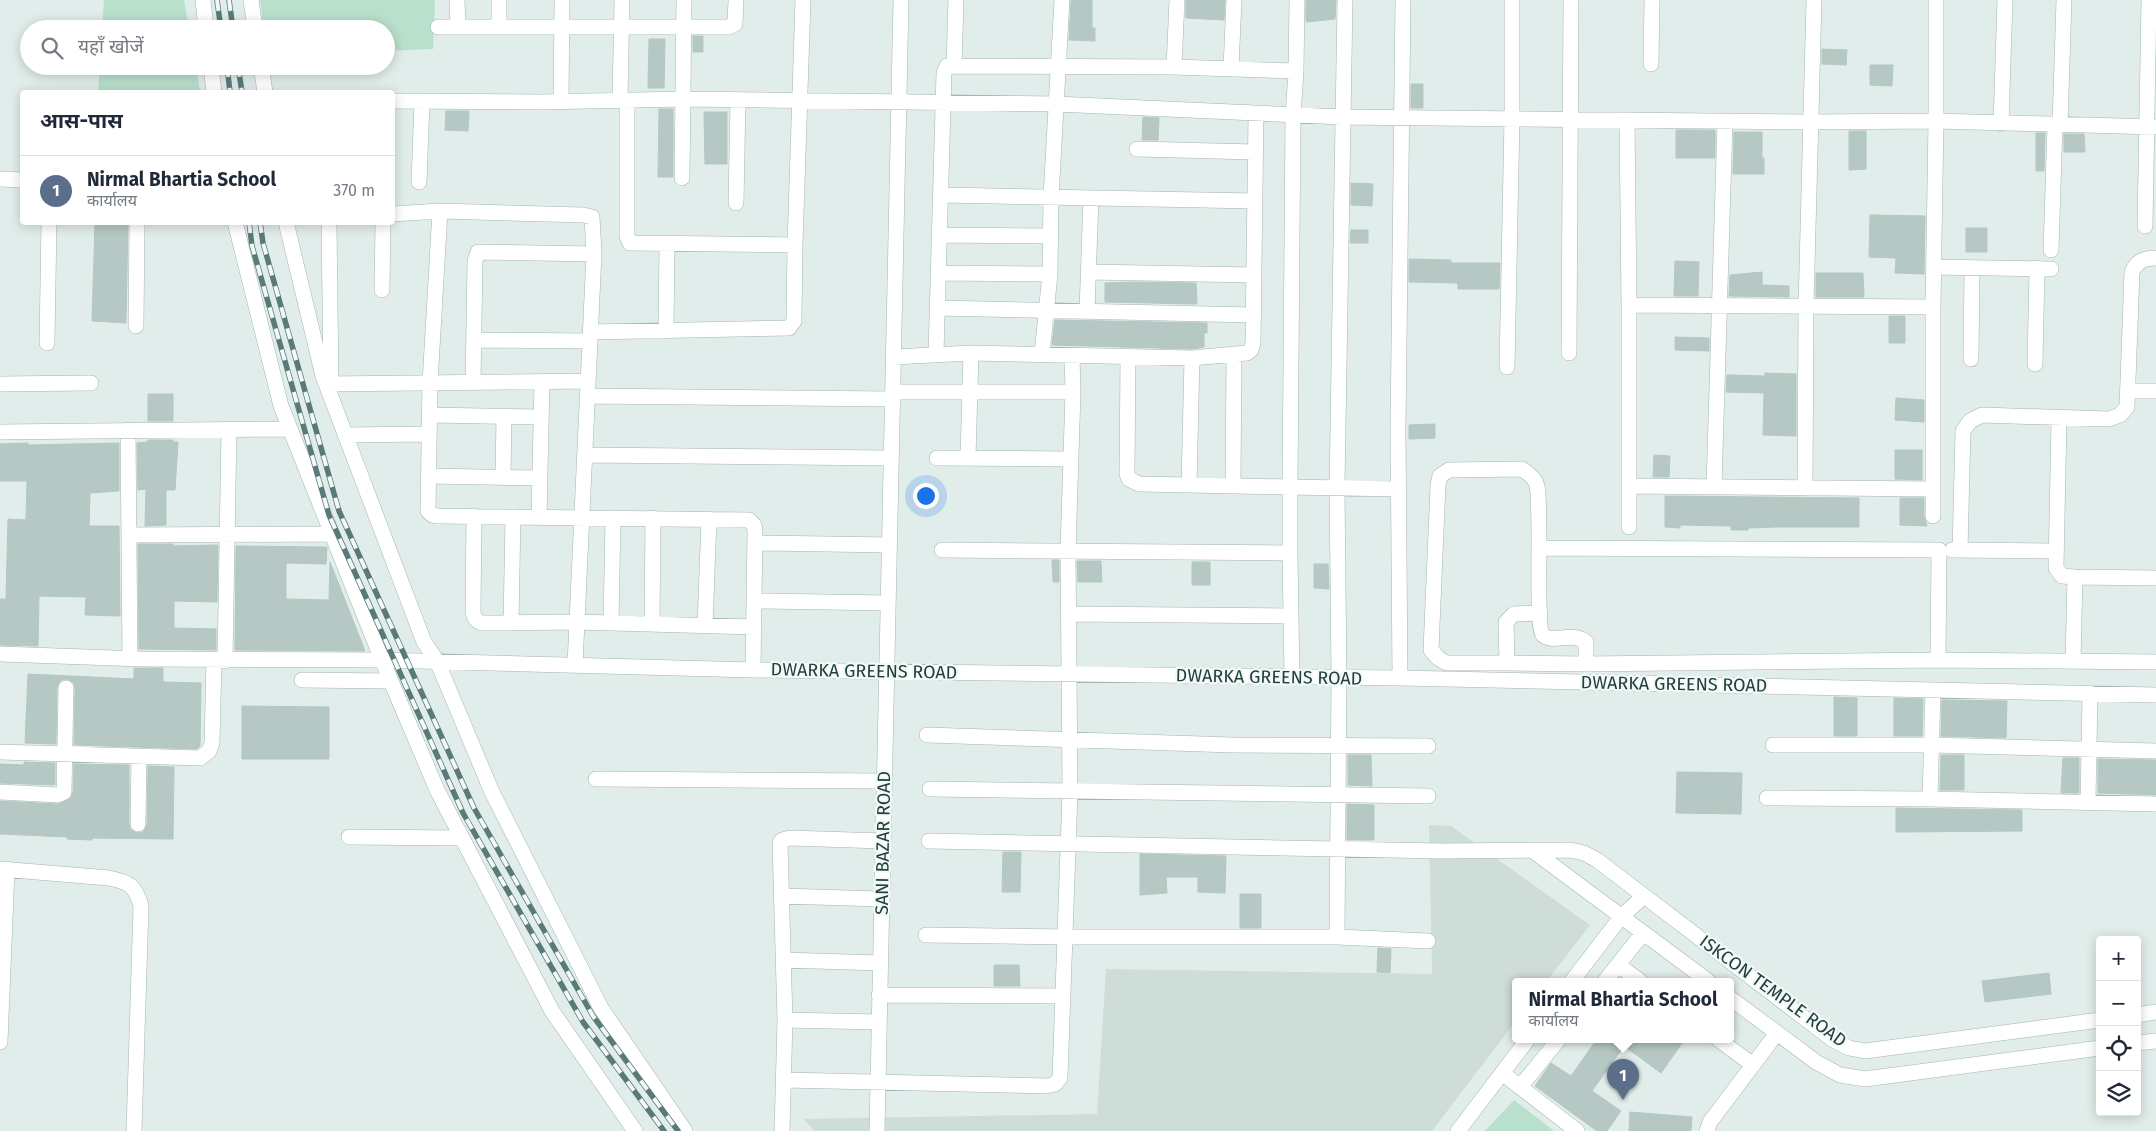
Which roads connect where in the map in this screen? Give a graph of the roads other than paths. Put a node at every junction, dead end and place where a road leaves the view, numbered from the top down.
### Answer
1 (203, 0) edge
2 (251, 0) edge
3 (457, 0) edge
4 (499, 0) edge
5 (562, 0) edge
6 (622, 0) edge
7 (684, 0) edge
8 (736, 0) edge
9 (803, 0) edge
10 (902, 0) edge
11 (956, 0) edge
12 (1062, 0) edge
13 (1177, 0) edge
14 (1234, 0) edge
15 (1296, 0) edge
16 (1346, 0) edge
17 (1403, 0) edge
18 (1512, 0) edge
19 (1572, 0) edge
20 (1652, 0) edge
21 (1814, 0) edge
22 (1936, 0) edge
23 (2005, 0) edge
24 (2064, 0) edge
25 (2149, 0) edge
26 (205, 20) edge
27 (254, 20) edge
28 (438, 26) dead end
29 (458, 26) junction
30 (499, 26) junction
31 (562, 26) junction
32 (622, 26) junction
33 (684, 27) junction
34 (1651, 64) dead end
35 (954, 65) junction
36 (1058, 66) junction
37 (1174, 67) junction
38 (1230, 69) junction
39 (1296, 71) junction
40 (212, 75) edge
41 (262, 75) edge
42 (214, 90) edge
43 (265, 90) edge
44 (395, 100) edge
45 (624, 100) junction
46 (684, 100) junction
47 (738, 100) junction
48 (422, 101) junction
49 (561, 101) junction
50 (800, 102) junction
51 (899, 103) junction
52 (944, 104) junction
53 (1056, 104) junction
54 (1256, 114) junction
55 (1293, 116) junction
56 (1342, 117) junction
57 (1400, 118) junction
58 (1512, 118) junction
59 (1570, 118) junction
60 (1627, 120) junction
61 (1724, 121) junction
62 (1936, 121) junction
63 (1810, 122) junction
64 (2001, 124) junction
65 (2057, 125) junction
66 (2152, 127) edge
67 (1137, 149) dead end
68 (1255, 152) junction
69 (682, 178) dead end
70 (0, 179) edge
71 (20, 180) edge
72 (419, 182) dead end
73 (941, 194) junction
74 (1051, 197) junction
75 (1091, 198) junction
76 (1255, 201) junction
77 (736, 203) dead end
78 (440, 210) junction
79 (395, 214) edge
80 (49, 225) edge
81 (137, 225) edge
82 (236, 225) edge
83 (287, 225) edge
84 (329, 225) edge
85 (382, 225) edge
86 (2145, 226) dead end
87 (940, 235) junction
88 (1050, 236) junction
89 (667, 244) junction
90 (795, 245) junction
91 (2051, 250) dead end
92 (594, 254) junction
93 (2156, 258) edge
94 (1934, 267) junction
95 (1972, 268) junction
96 (1088, 272) junction
97 (939, 273) junction
98 (1050, 274) junction
99 (1254, 275) junction
100 (382, 290) dead end
101 (1629, 305) junction
102 (1718, 306) junction
103 (1806, 306) junction
104 (1933, 307) junction
105 (938, 308) junction
106 (1046, 309) junction
107 (1087, 311) junction
108 (1254, 315) junction
109 (136, 326) dead end
110 (666, 331) junction
111 (590, 336) junction
112 (474, 340) junction
113 (47, 343) dead end
114 (971, 353) junction
115 (1570, 353) dead end
116 (936, 354) junction
117 (1042, 354) junction
118 (1234, 354) junction
119 (1072, 356) junction
120 (893, 357) junction
121 (1128, 357) junction
122 (1192, 358) junction
123 (1971, 360) dead end
124 (2035, 364) dead end
125 (1507, 367) dead end
126 (588, 381) junction
127 (542, 382) junction
128 (430, 383) junction
129 (473, 383) junction
130 (0, 384) edge
131 (91, 384) dead end
132 (329, 384) junction
133 (2128, 391) junction
134 (2156, 391) edge
135 (970, 392) junction
136 (1073, 392) junction
137 (893, 395) junction
138 (588, 396) junction
139 (429, 415) junction
140 (504, 416) junction
141 (541, 417) junction
142 (2059, 419) junction
143 (290, 428) junction
144 (229, 429) junction
145 (128, 430) junction
146 (0, 432) edge
147 (429, 434) junction
148 (345, 435) junction
149 (585, 455) junction
150 (891, 458) junction
151 (937, 458) dead end
152 (968, 458) junction
153 (1071, 459) junction
154 (428, 476) junction
155 (503, 477) junction
156 (540, 478) junction
157 (1189, 485) junction
158 (1232, 486) junction
159 (1629, 486) junction
160 (1290, 487) junction
161 (1714, 487) junction
162 (1337, 488) junction
163 (1805, 488) junction
164 (1399, 489) junction
165 (1933, 489) junction
166 (474, 516) junction
167 (1933, 516) dead end
168 (514, 517) junction
169 (539, 517) junction
170 (582, 518) junction
171 (613, 518) junction
172 (653, 518) junction
173 (709, 519) junction
174 (1629, 527) dead end
175 (332, 534) junction
176 (129, 535) junction
177 (227, 535) junction
178 (755, 543) junction
179 (889, 545) junction
180 (1539, 548) junction
181 (942, 550) dead end
182 (1939, 550) junction
183 (1960, 550) junction
184 (1068, 551) junction
185 (2055, 551) junction
186 (1290, 553) junction
187 (2075, 578) junction
188 (2156, 578) edge
189 (755, 601) junction
190 (888, 603) junction
191 (1540, 613) junction
192 (1068, 614) junction
193 (1291, 616) junction
194 (577, 622) junction
195 (511, 623) junction
196 (611, 623) junction
197 (652, 624) junction
198 (705, 626) junction
199 (754, 627) junction
200 (0, 654) edge
201 (130, 659) junction
202 (219, 660) junction
203 (382, 660) junction
204 (1938, 660) junction
205 (437, 661) junction
206 (2073, 661) junction
207 (2156, 662) edge
208 (1507, 663) junction
209 (1542, 663) junction
210 (1586, 664) junction
211 (575, 665) junction
212 (753, 670) junction
213 (886, 671) junction
214 (1069, 674) junction
215 (1292, 677) junction
216 (1339, 677) junction
217 (1400, 678) junction
218 (302, 680) dead end
219 (391, 681) junction
220 (1542, 681) junction
221 (66, 688) dead end
222 (1933, 690) junction
223 (2090, 694) junction
224 (2156, 695) edge
225 (927, 736) dead end
226 (1070, 740) junction
227 (1339, 745) junction
228 (1773, 745) dead end
229 (1932, 745) junction
230 (1428, 746) dead end
231 (2089, 749) junction
232 (2156, 751) edge
233 (0, 752) edge
234 (65, 754) junction
235 (139, 756) junction
236 (596, 779) dead end
237 (884, 780) junction
238 (930, 789) dead end
239 (0, 792) edge
240 (1070, 792) junction
241 (1338, 796) junction
242 (1428, 796) dead end
243 (1767, 798) dead end
244 (1930, 799) junction
245 (2088, 802) junction
246 (2156, 804) edge
247 (138, 824) dead end
248 (349, 838) dead end
249 (462, 838) junction
250 (883, 841) junction
251 (929, 841) dead end
252 (1068, 844) junction
253 (1337, 848) junction
254 (1532, 850) junction
255 (3, 869) edge
256 (781, 896) junction
257 (1644, 896) junction
258 (881, 899) junction
259 (1621, 917) junction
260 (1643, 933) junction
261 (926, 935) dead end
262 (1065, 937) junction
263 (1337, 938) junction
264 (1428, 941) dead end
265 (783, 960) junction
266 (880, 963) junction
267 (1618, 965) junction
268 (1574, 978) edge
269 (1607, 978) edge
270 (1636, 978) edge
271 (1704, 978) edge
272 (879, 995) junction
273 (1063, 996) junction
274 (1734, 1001) edge
275 (2156, 1012) edge
276 (2141, 1014) edge
277 (785, 1020) junction
278 (2096, 1021) edge
279 (879, 1022) junction
280 (1778, 1033) junction
281 (2156, 1041) edge
282 (0, 1042) edge
283 (1525, 1043) edge
284 (1556, 1043) edge
285 (1724, 1043) edge
286 (2141, 1043) edge
287 (2096, 1049) edge
288 (1753, 1064) junction
289 (1502, 1073) junction
290 (784, 1080) junction
291 (877, 1083) junction
292 (1520, 1088) junction
293 (134, 1131) edge
294 (635, 1131) edge
295 (685, 1131) edge
296 (782, 1131) edge
297 (877, 1131) edge
298 (1458, 1131) edge
299 (1577, 1131) edge
300 (1707, 1131) edge

1 - 26 street
2 - 27 street
3 - 29 street
4 - 30 street
5 - 31 street
6 - 32 street
7 - 33 street
8 - 33 street
9 - 50 street
10 - 51 street, SANI BAZAR ROAD
11 - 35 street
12 - 36 street
13 - 37 street
14 - 38 street
15 - 39 street
16 - 56 street
17 - 57 street
18 - 58 street
19 - 59 street
20 - 34 street
21 - 63 street
22 - 62 street
23 - 64 street
24 - 65 street
25 - 66 street
28 - 29 street
29 - 30 street
30 - 31 street
31 - 32 street
31 - 49 street
32 - 33 street
32 - 45 street
33 - 46 street
35 - 36 street
35 - 52 street
36 - 37 street
36 - 53 street
37 - 38 street
38 - 39 street
39 - 55 street
40 - 42 street
41 - 43 street
44 - 48 street
45 - 46 street
45 - 49 street
45 - 89 street
46 - 47 street
46 - 69 street
47 - 50 street
47 - 77 street
48 - 49 street
48 - 72 street
50 - 51 street
50 - 90 street
51 - 52 street
51 - 120 street, SANI BAZAR ROAD
52 - 53 street
52 - 73 street
53 - 54 street
53 - 74 street
54 - 55 street
54 - 68 street
55 - 56 street
55 - 160 street
56 - 57 street
56 - 162 street
57 - 58 street
57 - 164 street
58 - 59 street
58 - 125 street
59 - 60 street
59 - 115 street
60 - 61 street
60 - 101 street
61 - 63 street
61 - 102 street
62 - 63 street
62 - 64 street
62 - 94 street
63 - 103 street
64 - 65 street
65 - 66 street
65 - 91 street
66 - 86 street
67 - 68 street
68 - 76 street
70 - 71 street
73 - 74 street
73 - 87 street
74 - 75 street
74 - 88 street
75 - 76 street
75 - 96 street
76 - 99 street
78 - 79 street
78 - 92 street
78 - 128 street
80 - 113 street
81 - 109 street
82 - 143 street
83 - 132 street
84 - 132 street
85 - 100 street
87 - 88 street
87 - 97 street
88 - 98 street
89 - 90 street
89 - 110 street
90 - 110 street
92 - 111 street
92 - 112 street
93 - 133 street
94 - 95 street
94 - 104 street
95 - 123 street
95 - 124 street
96 - 99 street
96 - 107 street
97 - 98 street
97 - 105 street
98 - 106 street
99 - 108 street
101 - 102 street
101 - 159 street
102 - 103 street
102 - 161 street
103 - 104 street
103 - 163 street
104 - 165 street
105 - 106 street
105 - 116 street
106 - 107 street
106 - 117 street
107 - 108 street
108 - 118 street
110 - 111 street
111 - 112 street
111 - 126 street
112 - 129 street
114 - 116 street
114 - 117 street
114 - 135 street
116 - 120 street
117 - 119 street
118 - 122 street
118 - 158 street
119 - 121 street
119 - 136 street
120 - 137 street, SANI BAZAR ROAD
121 - 122 street
121 - 157 street
122 - 157 street
126 - 127 street
126 - 138 street
127 - 129 street
127 - 141 street
128 - 129 street
128 - 132 street
128 - 139 street
130 - 131 street
132 - 148 street
133 - 134 street
133 - 142 street
135 - 136 street
135 - 137 street
135 - 152 street
136 - 153 street
137 - 138 street
137 - 150 street, SANI BAZAR ROAD
138 - 149 street
139 - 140 street
139 - 147 street
140 - 141 street
140 - 155 street
141 - 156 street
142 - 183 street
142 - 185 street
143 - 144 street
143 - 175 street
144 - 145 street
144 - 177 street
145 - 146 street
145 - 176 street
147 - 148 street
147 - 154 street
148 - 205 street
149 - 150 street
149 - 170 street
150 - 179 street, SANI BAZAR ROAD
151 - 152 street
152 - 153 street
153 - 184 street
154 - 155 street
154 - 166 street
155 - 156 street
156 - 169 street
157 - 158 street
158 - 160 street
159 - 161 street
159 - 174 street
160 - 162 street
160 - 186 street
161 - 163 street
162 - 164 street
162 - 216 street
163 - 165 street
164 - 217 street
165 - 167 street
166 - 168 street
166 - 195 street
168 - 169 street
168 - 195 street
169 - 170 street
170 - 171 street
170 - 194 street
171 - 172 street
171 - 196 street
172 - 173 street
172 - 197 street
173 - 178 street
173 - 198 street
175 - 177 street
175 - 203 street
176 - 177 street
176 - 201 street
177 - 202 street
178 - 179 street
178 - 189 street
179 - 190 street, SANI BAZAR ROAD
180 - 182 street
180 - 191 street
180 - 208 street
181 - 184 street
182 - 183 street
182 - 204 street
183 - 185 street
184 - 186 street
184 - 192 street
185 - 187 street
186 - 193 street
187 - 188 street
187 - 206 street
189 - 190 street
189 - 199 street
190 - 213 street, SANI BAZAR ROAD
191 - 208 street
191 - 210 street
192 - 193 street
192 - 214 street
193 - 215 street
194 - 195 street
194 - 196 street
194 - 211 street
196 - 197 street
197 - 198 street
198 - 199 street
199 - 212 street
200 - 201 street, DWARKA GREENS ROAD
201 - 202 street, DWARKA GREENS ROAD
202 - 203 street, DWARKA GREENS ROAD
202 - 235 street
203 - 205 street, DWARKA GREENS ROAD
203 - 219 street
204 - 206 street
204 - 210 street
205 - 211 street, DWARKA GREENS ROAD
205 - 295 street
206 - 207 street
208 - 209 street
209 - 210 street
209 - 220 street
211 - 212 street, DWARKA GREENS ROAD
212 - 213 street, DWARKA GREENS ROAD
213 - 214 street, DWARKA GREENS ROAD
213 - 237 street, SANI BAZAR ROAD
214 - 215 street, DWARKA GREENS ROAD
214 - 226 street
215 - 216 street, DWARKA GREENS ROAD
216 - 217 street, DWARKA GREENS ROAD
216 - 227 street
217 - 220 street, DWARKA GREENS ROAD
218 - 219 street
219 - 249 street
220 - 222 street, DWARKA GREENS ROAD
221 - 234 street
222 - 223 street, DWARKA GREENS ROAD
222 - 229 street
223 - 224 street, DWARKA GREENS ROAD
223 - 231 street
225 - 226 street
226 - 227 street
226 - 240 street
227 - 230 street
227 - 241 street
228 - 229 street
229 - 231 street
229 - 244 street
231 - 232 street
231 - 245 street
233 - 234 street
234 - 235 street
234 - 239 street
235 - 247 street
236 - 237 street
237 - 250 street, SANI BAZAR ROAD
238 - 240 street
240 - 241 street
240 - 252 street
241 - 242 street
241 - 253 street
243 - 244 street
244 - 245 street
245 - 246 street
248 - 249 street
249 - 294 street
250 - 256 street
250 - 258 street, SANI BAZAR ROAD
251 - 252 street, ISKCON TEMPLE ROAD
252 - 253 street, ISKCON TEMPLE ROAD
252 - 262 street
253 - 254 street, ISKCON TEMPLE ROAD
253 - 263 street
254 - 257 street, ISKCON TEMPLE ROAD
254 - 259 street, ISKCON TEMPLE ROAD
255 - 282 street
255 - 293 street
256 - 258 street
256 - 265 street
257 - 259 street
257 - 278 street, ISKCON TEMPLE ROAD
258 - 266 street, SANI BAZAR ROAD
259 - 260 street, ISKCON TEMPLE ROAD
259 - 268 street
260 - 267 street
260 - 271 street, ISKCON TEMPLE ROAD
261 - 262 street
262 - 263 street
262 - 273 street
263 - 264 street
265 - 266 street
265 - 277 street
266 - 272 street, SANI BAZAR ROAD
267 - 269 street
267 - 270 street
272 - 273 street
272 - 279 street, SANI BAZAR ROAD
273 - 291 street
274 - 280 street, ISKCON TEMPLE ROAD
275 - 276 street
277 - 279 street
277 - 290 street
279 - 291 street, SANI BAZAR ROAD
280 - 287 street, ISKCON TEMPLE ROAD
280 - 288 street
281 - 286 street
283 - 289 street
284 - 292 street
285 - 288 street
288 - 300 street
289 - 292 street
289 - 298 street
290 - 291 street
290 - 296 street
291 - 297 street, SANI BAZAR ROAD
292 - 299 street

